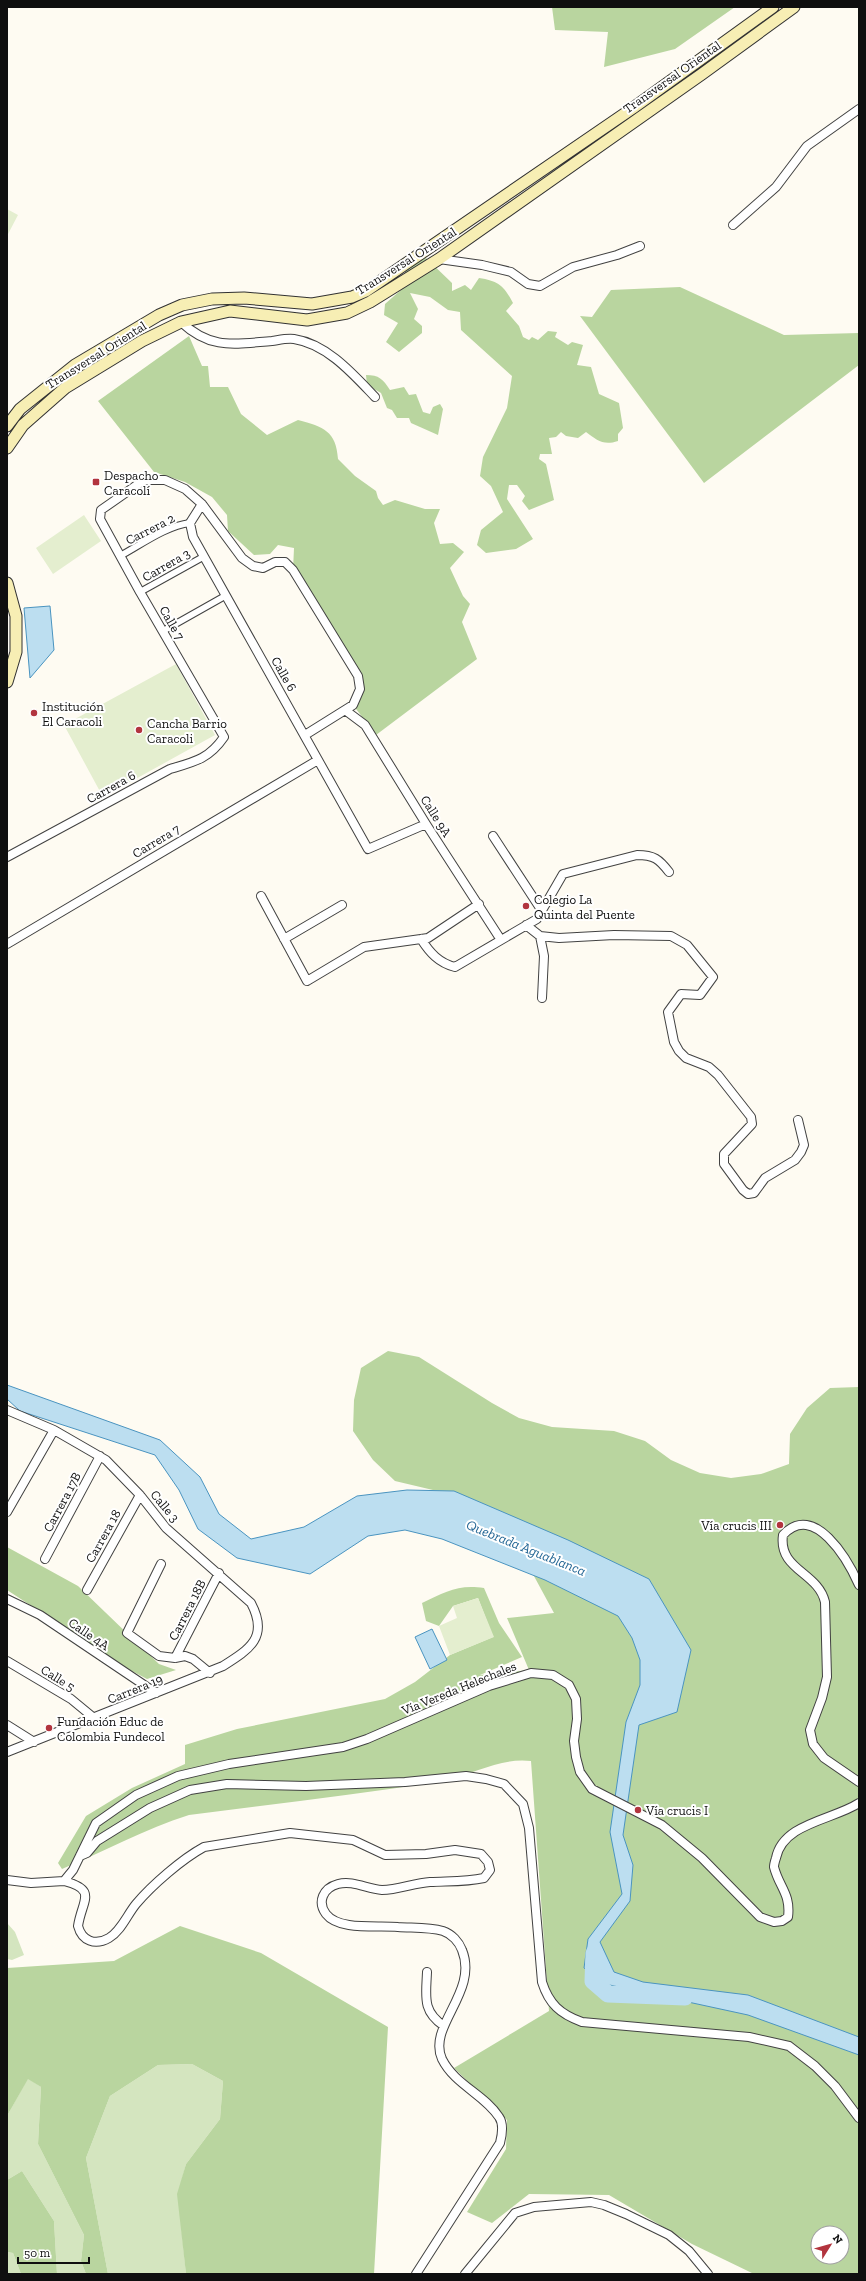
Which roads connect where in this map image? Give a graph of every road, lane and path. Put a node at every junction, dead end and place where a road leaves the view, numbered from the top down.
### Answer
1 (773, 7) edge
2 (794, 7) edge
3 (859, 109) edge
4 (627, 112) junction
5 (634, 122) junction
6 (733, 225) dead end
7 (640, 246) dead end
8 (440, 259) junction
9 (181, 322) junction
10 (375, 397) dead end
11 (7, 426) edge
12 (7, 448) edge
13 (202, 504) junction
14 (190, 523) junction
15 (120, 556) junction
16 (203, 557) junction
17 (7, 583) edge
18 (140, 592) junction
19 (225, 596) junction
20 (163, 631) junction
21 (7, 675) edge
22 (7, 682) edge
23 (7, 685) edge
24 (345, 710) junction
25 (305, 735) junction
26 (224, 737) joint
27 (318, 760) junction
28 (426, 824) junction
29 (493, 836) dead end
30 (7, 857) edge
31 (669, 872) dead end
32 (261, 896) dead end
33 (479, 904) junction
34 (342, 905) dead end
35 (542, 912) junction
36 (526, 925) junction
37 (540, 936) junction
38 (284, 939) junction
39 (421, 939) junction
40 (501, 940) junction
41 (7, 944) edge
42 (542, 998) dead end
43 (798, 1120) dead end
44 (7, 1410) edge
45 (54, 1430) junction
46 (100, 1456) junction
47 (140, 1495) junction
48 (7, 1512) edge
49 (45, 1559) dead end
50 (162, 1564) dead end
51 (219, 1573) junction
52 (859, 1585) edge
53 (87, 1590) dead end
54 (7, 1599) edge
55 (247, 1651) joint
56 (176, 1658) junction
57 (7, 1661) edge
58 (210, 1672) junction
59 (156, 1693) junction
60 (94, 1718) junction
61 (7, 1725) edge
62 (34, 1742) junction
63 (7, 1752) edge
64 (859, 1782) edge
65 (859, 1802) edge
66 (80, 1856) junction
67 (7, 1880) edge
68 (64, 1881) junction
69 (427, 1972) dead end
70 (444, 2026) junction
71 (859, 2118) edge
72 (416, 2274) edge
73 (465, 2274) edge
74 (708, 2274) edge

1 - 4 main road, Transversal Oriental
2 - 5 main road, Transversal Oriental
3 - 6 street
4 - 5 main road
4 - 11 main road, Transversal Oriental
5 - 8 main road, Transversal Oriental
7 - 8 street
8 - 9 main road, Transversal Oriental
9 - 10 street
9 - 12 main road, Transversal Oriental
13 - 14 street
13 - 15 street, Calle 7
13 - 24 street
14 - 15 street, Carrera 2
14 - 16 street, Calle 6
15 - 18 street, Calle 7
16 - 18 street, Carrera 3
16 - 19 street, Calle 6
17 - 22 main road
18 - 20 street, Calle 7
19 - 20 street
19 - 25 street, Calle 6
20 - 26 street, Calle 7
21 - 22 main road
22 - 23 main road
24 - 25 street
24 - 28 street, Calle 9A
25 - 27 street, Calle 6
26 - 30 street, Carrera 6
27 - 28 street, Calle 6
27 - 41 street, Carrera 7
28 - 33 street, Calle 9A
29 - 35 street
31 - 35 street
32 - 38 street
33 - 39 street
33 - 40 street, Calle 9A
34 - 38 street
35 - 36 street
36 - 37 street
36 - 40 street
37 - 42 street
37 - 43 street
38 - 39 street
39 - 40 street
44 - 45 street, Calle 3
45 - 46 street, Calle 3
45 - 48 street
46 - 47 street, Calle 3
46 - 49 street, Carrera 17B
47 - 51 street, Calle 3
47 - 53 street, Carrera 18
50 - 56 street
51 - 55 street, Calle 3
51 - 56 street, Carrera 18B
52 - 64 street
54 - 59 street, Calle 4A
55 - 58 street, Carrera 19
56 - 58 street
57 - 60 street, Calle 5
58 - 59 street, Carrera 19
59 - 60 street, Carrera 19
60 - 62 street, Carrera 19
61 - 62 street
62 - 63 street, Carrera 19
65 - 66 street, Vía Vereda Helechales
66 - 68 street, Vía Vereda Helechales
66 - 71 street
67 - 68 street
68 - 70 street
69 - 70 street
70 - 72 street
73 - 74 street

